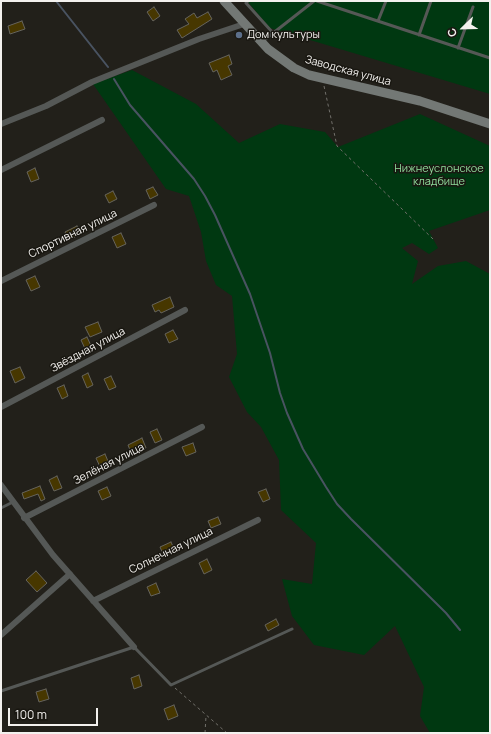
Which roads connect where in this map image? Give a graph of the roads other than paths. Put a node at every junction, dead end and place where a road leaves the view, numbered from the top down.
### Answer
1 (224, 1) edge
2 (248, 1) edge
3 (314, 1) edge
4 (317, 1) edge
5 (386, 1) edge
6 (431, 1) edge
7 (473, 7) dead end
8 (378, 21) junction
9 (244, 24) junction
10 (273, 33) junction
11 (419, 34) junction
12 (262, 42) junction
13 (458, 48) junction
14 (490, 58) edge
15 (102, 120) dead end
16 (1, 124) edge
17 (490, 124) edge
18 (1, 170) edge
19 (154, 206) dead end
20 (1, 281) edge
21 (185, 310) dead end
22 (1, 407) edge
23 (202, 427) dead end
24 (1, 485) edge
25 (13, 502) junction
26 (1, 508) edge
27 (24, 518) junction
28 (258, 520) dead end
29 (70, 574) junction
30 (93, 601) junction
31 (292, 629) dead end
32 (1, 635) edge
33 (134, 647) junction
34 (1, 691) edge

1 - 9 street, Заводская улица
2 - 10 lane
3 - 10 lane
4 - 8 lane
5 - 8 lane
6 - 11 lane
7 - 13 lane
8 - 11 lane
9 - 12 street, Заводская улица
9 - 16 street
10 - 12 lane
11 - 13 lane
12 - 17 street, Заводская улица
13 - 14 lane
15 - 18 street
19 - 20 street, Спортивная улица
21 - 22 street, Звёздная улица
23 - 27 street, Зелёная улица
24 - 25 street
25 - 26 lane
25 - 27 street
27 - 29 street
28 - 30 street, Солнечная улица
29 - 30 street
29 - 32 street
30 - 33 street
31 - 33 lane
33 - 34 lane

